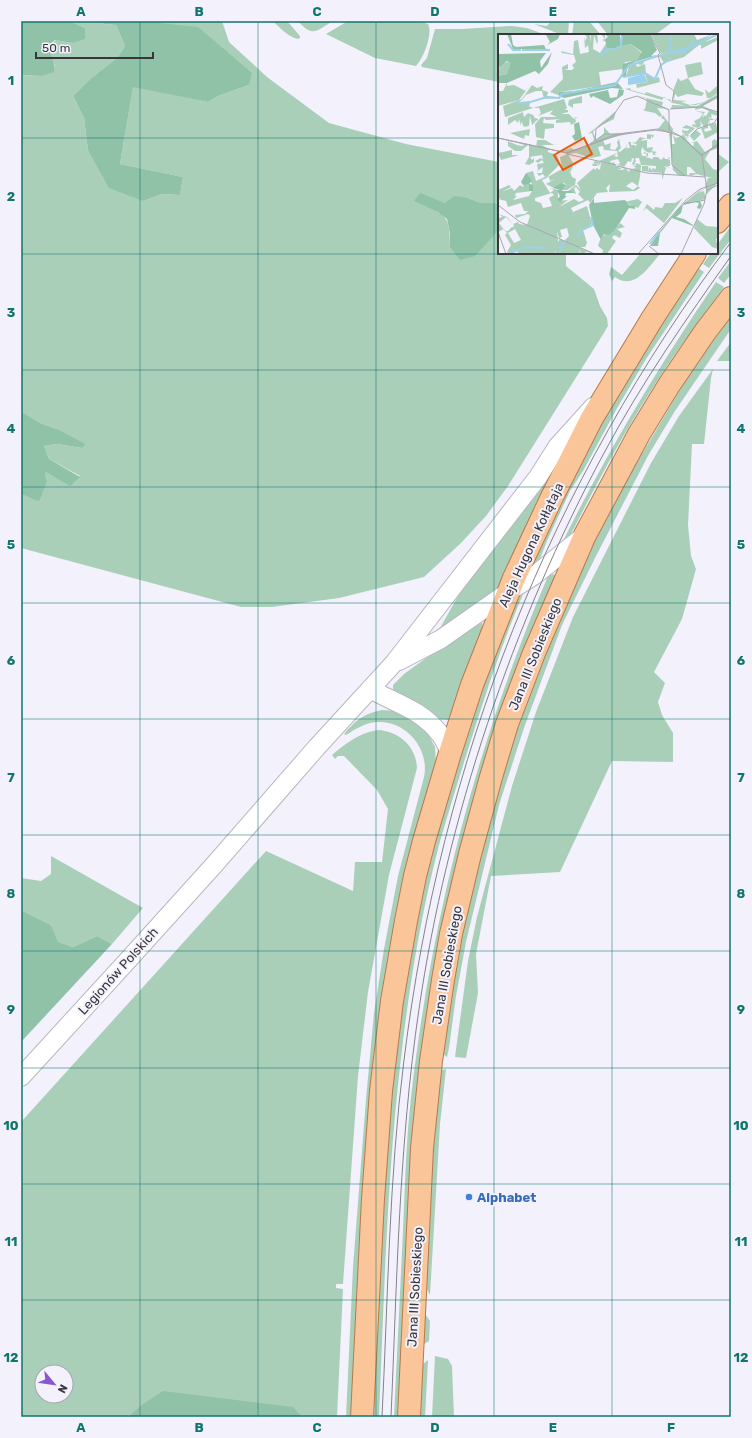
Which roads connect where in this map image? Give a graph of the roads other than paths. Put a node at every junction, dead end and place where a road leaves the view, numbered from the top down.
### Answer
1 (731, 205) edge
2 (718, 221) edge
3 (694, 254) edge
4 (731, 298) edge
5 (608, 392) junction
6 (585, 535) junction
7 (508, 592) junction
8 (394, 663) junction
9 (370, 688) junction
10 (450, 753) junction
11 (21, 1077) edge
12 (362, 1417) edge
13 (409, 1417) edge

1 - 2 main road
3 - 5 main road, Aleja Hugona Kołłątaja
4 - 6 main road
5 - 7 main road, Aleja Hugona Kołłątaja
5 - 8 street
6 - 7 street
6 - 13 main road, Jana III Sobieskiego
7 - 8 street
7 - 10 main road, Aleja Hugona Kołłątaja
8 - 9 street, Legionów Polskich
9 - 10 street
9 - 11 street, Legionów Polskich
10 - 12 main road, Aleja Hugona Kołłątaja

